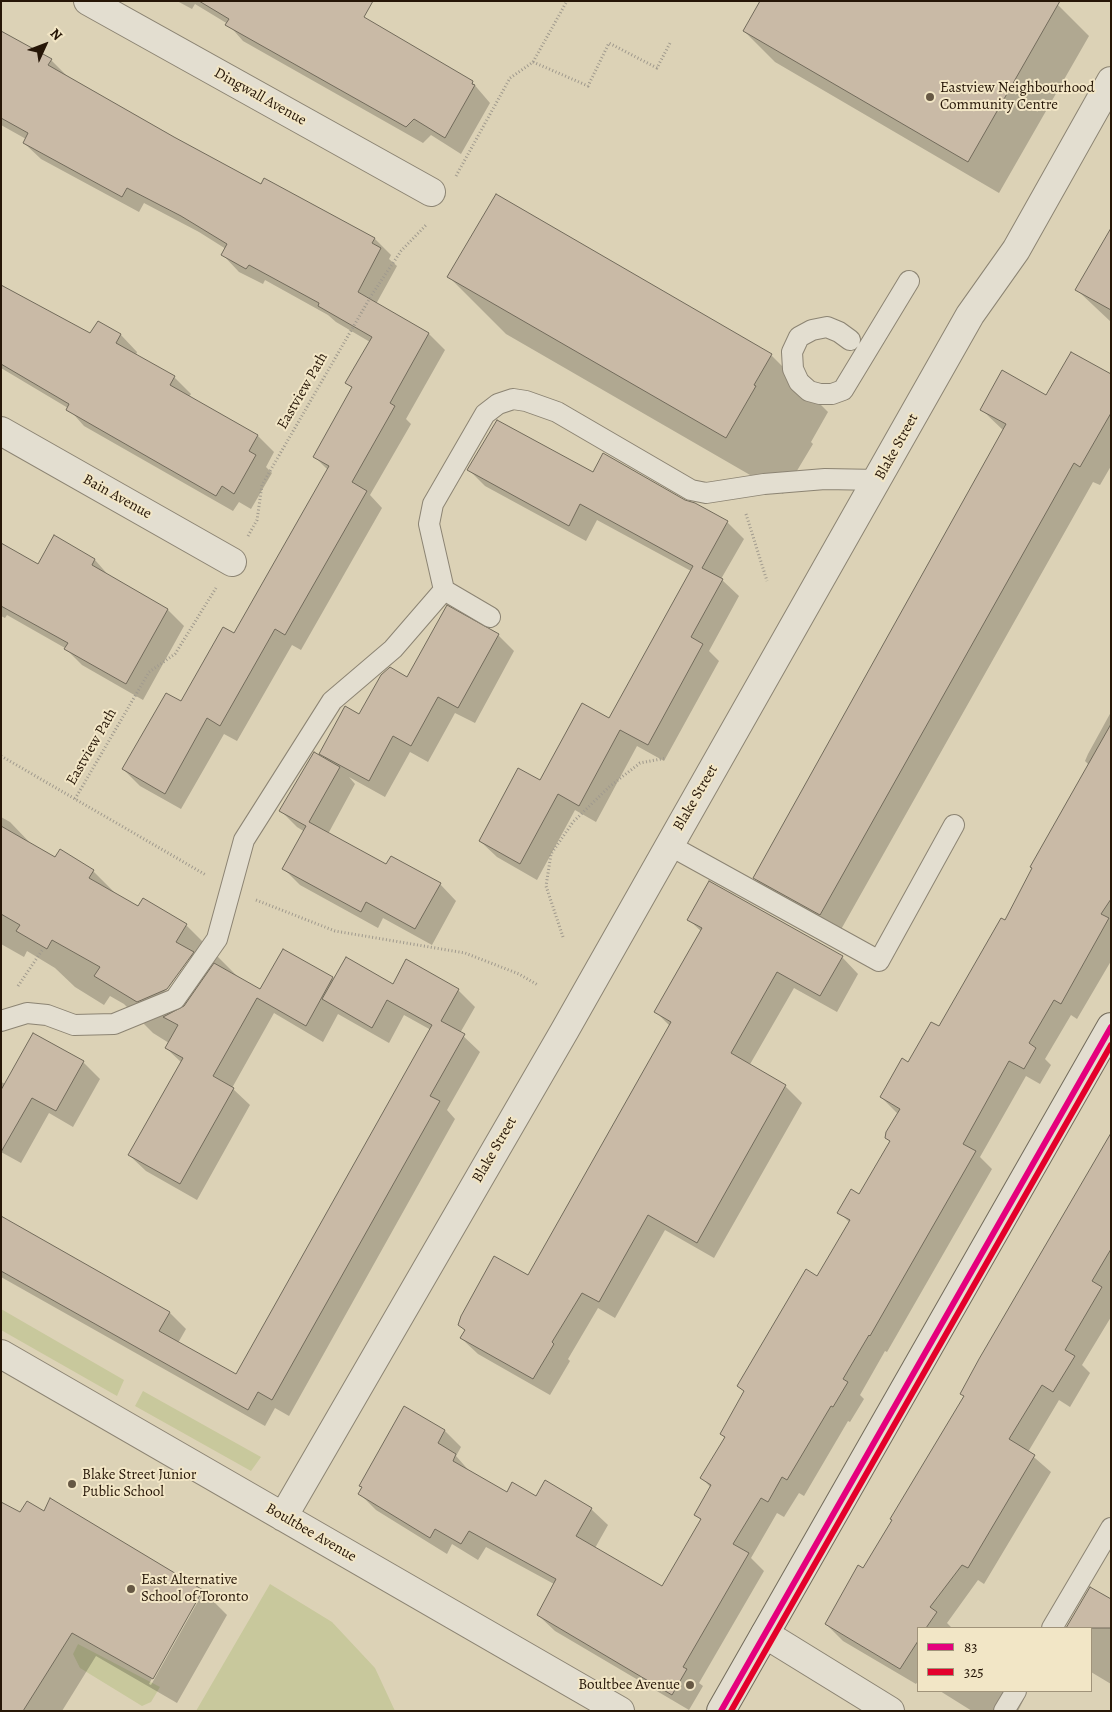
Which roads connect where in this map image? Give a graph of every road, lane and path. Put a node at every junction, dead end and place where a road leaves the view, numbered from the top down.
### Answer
1 (88, 1) edge
2 (567, 1) edge
3 (670, 43) dead end
4 (533, 62) junction
5 (1111, 81) edge
6 (441, 188) joint
7 (428, 222) dead end
8 (909, 281) dead end
9 (850, 340) dead end
10 (1, 431) edge
11 (879, 480) junction
12 (740, 489) junction
13 (232, 562) junction
14 (767, 581) dead end
15 (444, 590) junction
16 (490, 617) dead end
17 (1, 756) edge
18 (666, 758) dead end
19 (75, 799) junction
20 (954, 825) dead end
21 (670, 845) junction
22 (230, 890) junction
23 (563, 937) dead end
24 (43, 949) dead end
25 (538, 985) dead end
26 (9, 989) dead end
27 (1, 1021) edge
28 (1111, 1027) edge
29 (1, 1354) edge
30 (283, 1517) junction
31 (1111, 1528) edge
32 (1053, 1627) edge
33 (765, 1634) junction
34 (1015, 1692) edge
35 (620, 1711) edge
36 (721, 1711) edge
37 (890, 1711) edge
38 (1004, 1711) edge

1 - 6 street, Dingwall Avenue
2 - 4 path
3 - 4 path
4 - 6 path
5 - 11 street, Blake Street
7 - 13 path, Eastview Path
8 - 9 lane
10 - 13 street, Bain Avenue
11 - 12 lane
11 - 21 street, Blake Street
12 - 14 path
12 - 15 lane
13 - 19 path, Eastview Path
15 - 16 lane
15 - 22 lane
17 - 19 path
18 - 23 path
19 - 22 path
20 - 21 lane
21 - 30 street, Blake Street
22 - 25 path
22 - 27 lane
24 - 26 path
28 - 33 street
29 - 30 street, Boultbee Avenue
30 - 35 street, Boultbee Avenue
31 - 32 lane
33 - 36 street
33 - 37 street
34 - 38 lane

